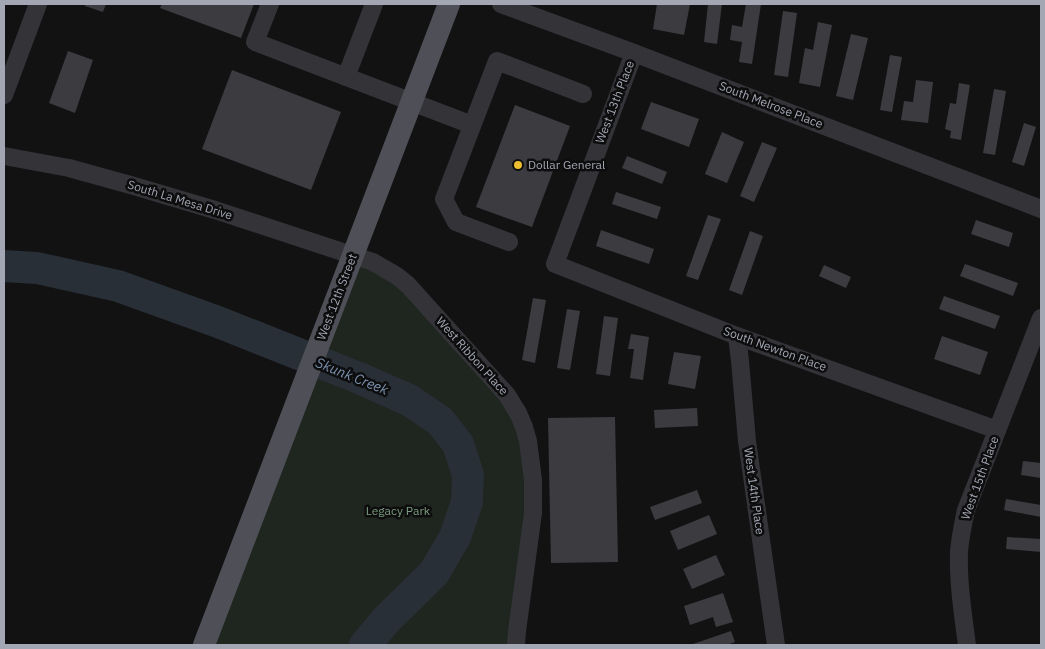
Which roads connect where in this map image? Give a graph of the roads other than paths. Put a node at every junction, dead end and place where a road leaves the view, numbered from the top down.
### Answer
1 (38, 4) edge
2 (270, 4) edge
3 (374, 4) edge
4 (449, 4) edge
5 (501, 4) edge
6 (634, 53) junction
7 (346, 77) junction
8 (583, 94) dead end
9 (4, 95) edge
10 (412, 101) junction
11 (472, 125) junction
12 (4, 156) edge
13 (1041, 208) edge
14 (509, 242) dead end
15 (353, 256) junction
16 (555, 264) joint
17 (1041, 318) edge
18 (737, 336) junction
19 (997, 430) junction
20 (204, 645) edge
21 (516, 645) edge
22 (776, 645) edge
23 (967, 645) edge

1 - 9 street
2 - 7 street
3 - 7 street
4 - 10 main road, West 12th Street
5 - 6 street, South Melrose Place
6 - 13 street, South Melrose Place
6 - 16 street, West 13th Place
7 - 10 street
8 - 11 street
10 - 11 street
10 - 15 main road, West 12th Street
11 - 14 street
12 - 15 street, South La Mesa Drive
15 - 20 main road, West 12th Street
15 - 21 street, West Ribbon Place
16 - 18 street, South Newton Place
17 - 19 street, West 15th Place
18 - 19 street, South Newton Place
18 - 22 street, West 14th Place
19 - 23 street, West 15th Place

